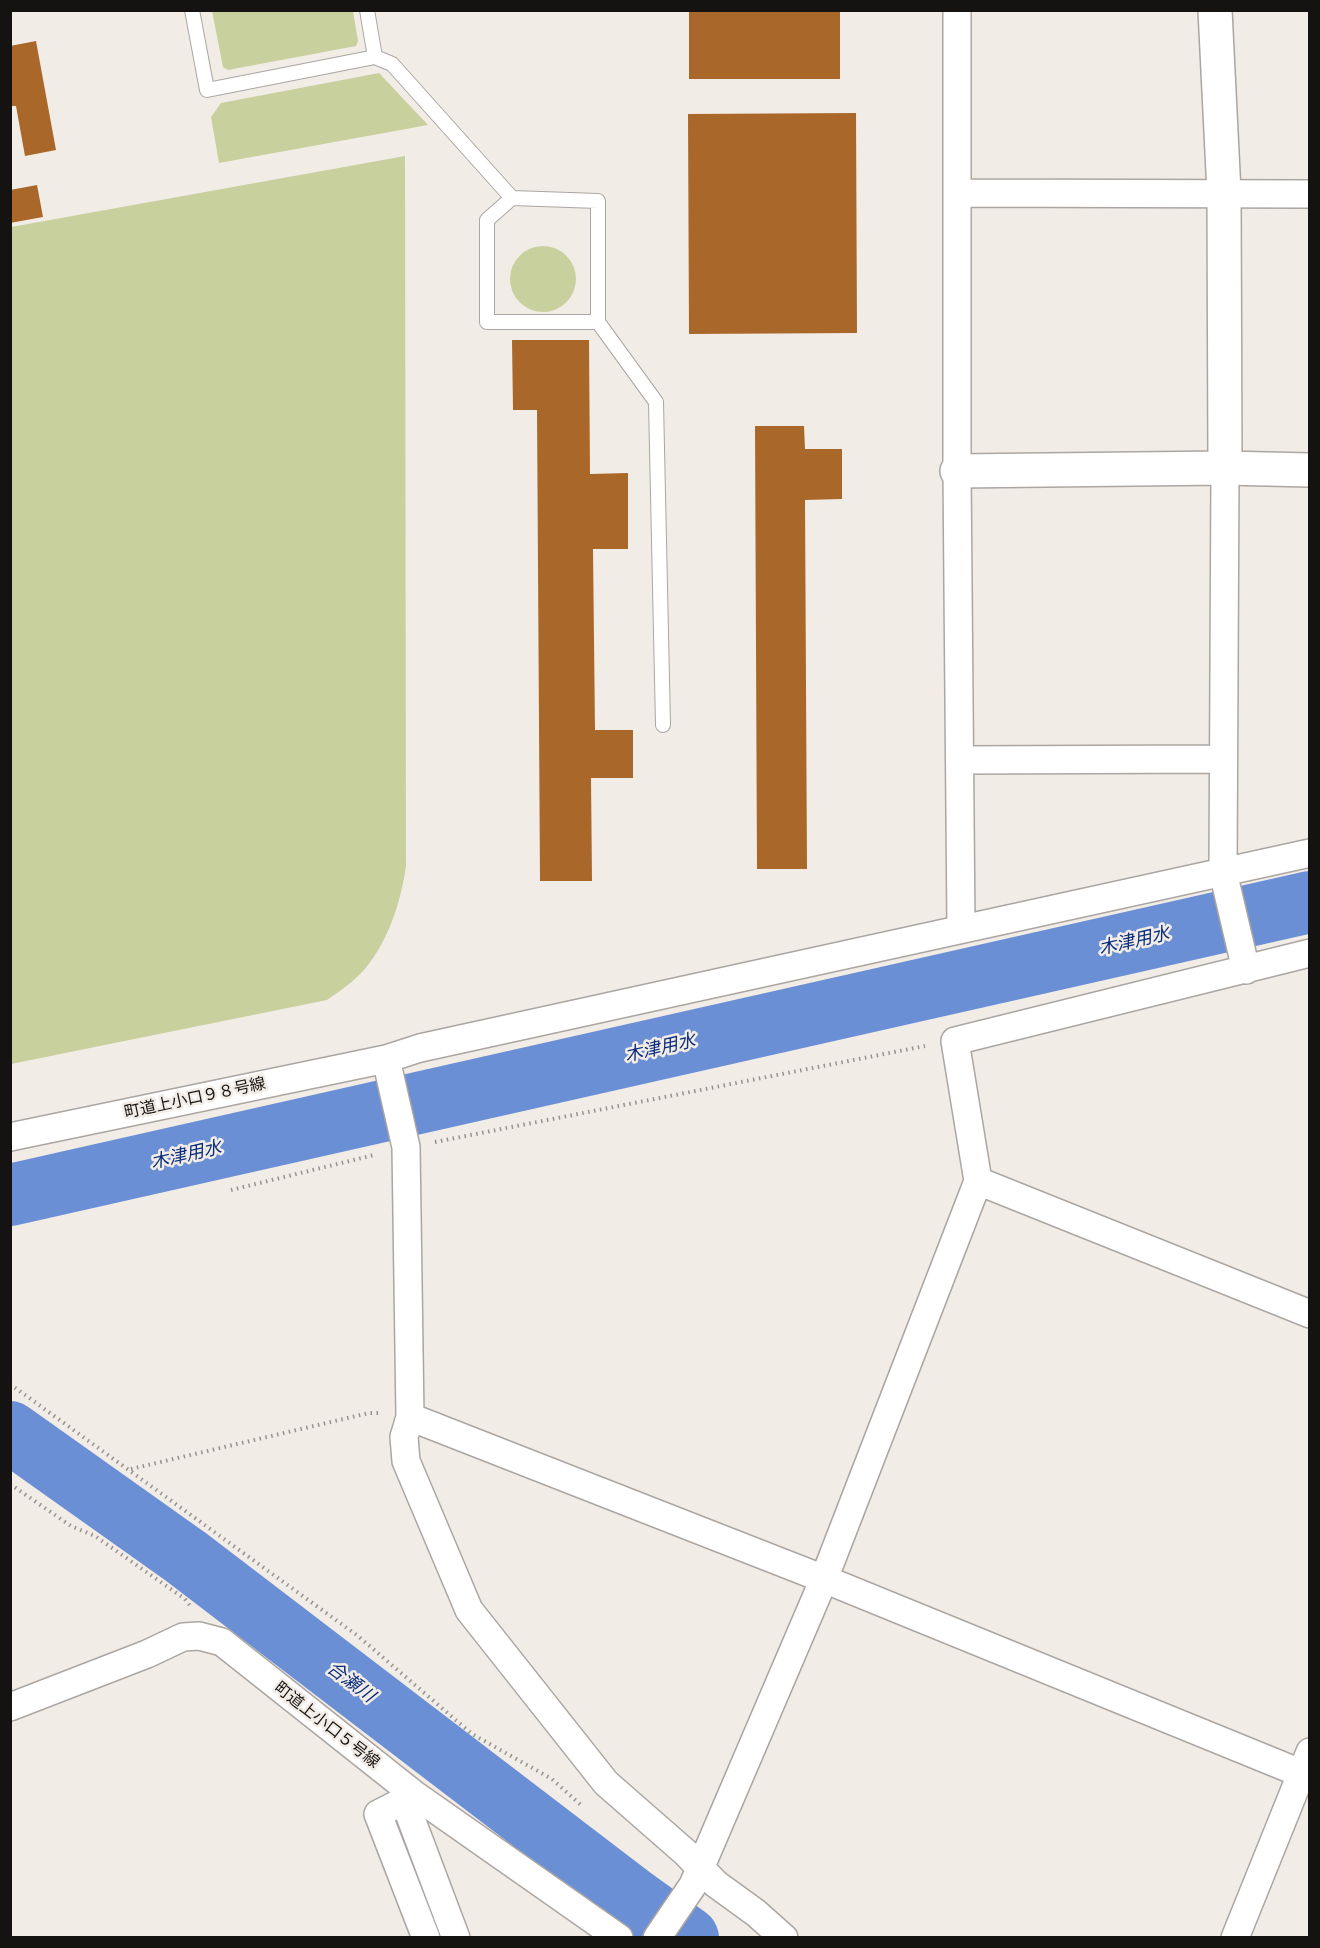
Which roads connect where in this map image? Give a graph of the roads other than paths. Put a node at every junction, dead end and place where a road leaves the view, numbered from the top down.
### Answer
1 (192, 10) edge
2 (367, 10) edge
3 (957, 10) edge
4 (1215, 10) edge
5 (375, 57) junction
6 (957, 193) junction
7 (1224, 193) junction
8 (1310, 194) edge
9 (512, 198) junction
10 (598, 322) junction
11 (1225, 468) junction
12 (1310, 470) edge
13 (957, 471) junction
14 (663, 725) dead end
15 (1223, 759) junction
16 (961, 760) junction
17 (1310, 853) edge
18 (1223, 872) junction
19 (961, 928) junction
20 (1310, 953) edge
21 (1246, 970) junction
22 (385, 1065) junction
23 (10, 1137) edge
24 (978, 1181) junction
25 (1310, 1314) edge
26 (399, 1415) junction
27 (824, 1579) junction
28 (10, 1707) edge
29 (1306, 1767) edge
30 (409, 1797) junction
31 (695, 1881) junction
32 (426, 1938) edge
33 (456, 1938) edge
34 (619, 1938) edge
35 (657, 1938) edge
36 (784, 1938) edge
37 (1235, 1938) edge

1 - 5 lane
2 - 5 lane
3 - 6 street
4 - 7 street
5 - 9 lane
6 - 7 street
6 - 13 street
7 - 8 street
7 - 11 street
9 - 10 lane
9 - 10 lane
10 - 14 lane
11 - 12 street
11 - 13 street
11 - 15 street
13 - 16 street
15 - 16 street
15 - 18 street
16 - 19 street
17 - 18 street, 町道上小口９８号線
18 - 19 street, 町道上小口９８号線
18 - 21 street
19 - 22 street, 町道上小口９８号線
20 - 21 street
21 - 24 street
22 - 23 street, 町道上小口９８号線
22 - 26 street
24 - 25 street
24 - 27 street
26 - 27 street
26 - 31 street
27 - 29 street
27 - 31 street
28 - 30 street, 町道上小口５号線
29 - 37 street
30 - 32 street
30 - 33 street
30 - 34 street, 町道上小口５号線
31 - 35 street
31 - 36 street

